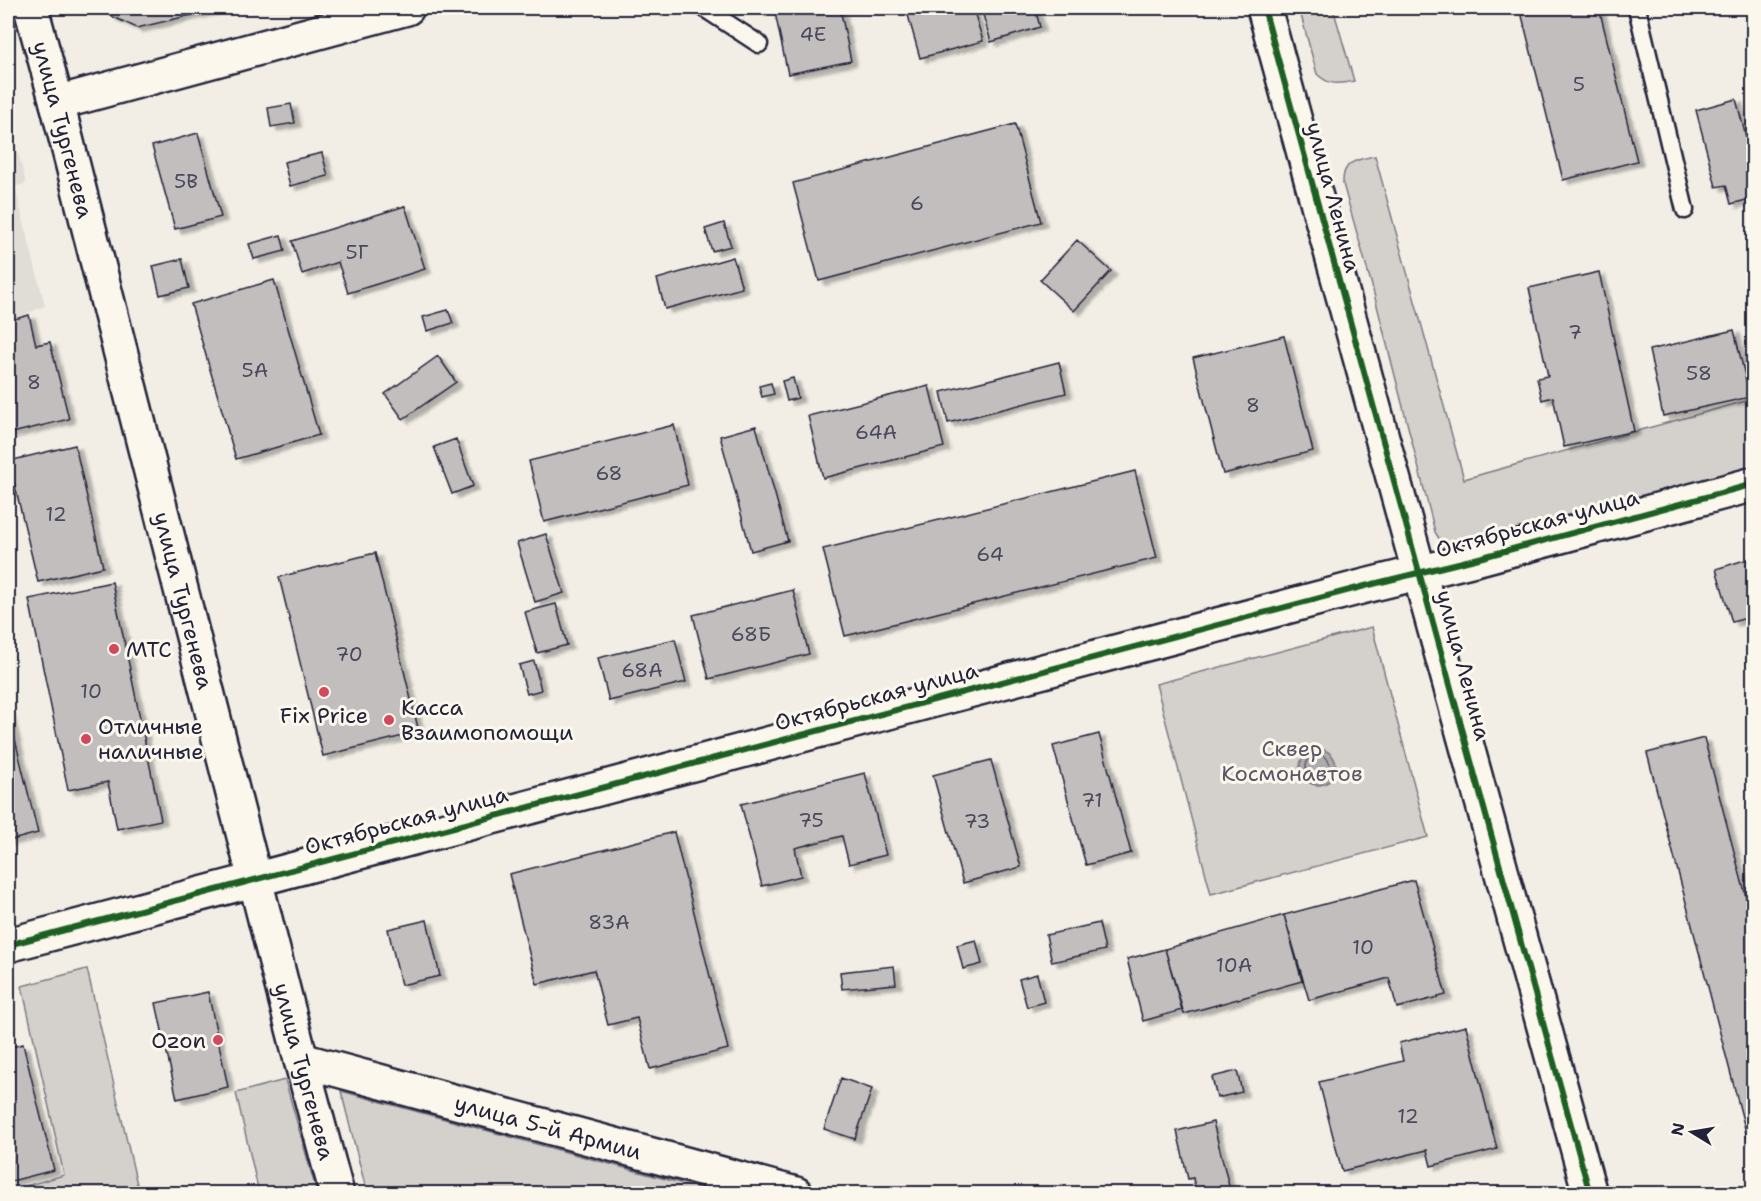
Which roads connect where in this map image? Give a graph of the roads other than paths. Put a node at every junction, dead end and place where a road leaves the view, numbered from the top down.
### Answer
1 (31, 8) edge
2 (407, 8) edge
3 (704, 8) edge
4 (1264, 8) edge
5 (1637, 8) edge
6 (759, 44) dead end
7 (57, 103) junction
8 (1685, 210) dead end
9 (1754, 484) edge
10 (1420, 573) junction
11 (256, 878) junction
12 (8, 945) edge
13 (300, 1060) junction
14 (337, 1194) edge
15 (796, 1194) edge
16 (1590, 1194) edge

1 - 7 street, улица Тургенева
2 - 7 street
3 - 6 lane
4 - 10 street, улица Ленина
5 - 8 lane
7 - 11 street, улица Тургенева
9 - 10 street, Октябрьская улица
10 - 11 street, Октябрьская улица
10 - 16 street, улица Ленина
11 - 12 street, Октябрьская улица
11 - 13 street, улица Тургенева
13 - 14 street, улица Тургенева
13 - 15 street, улица 5-й Армии

